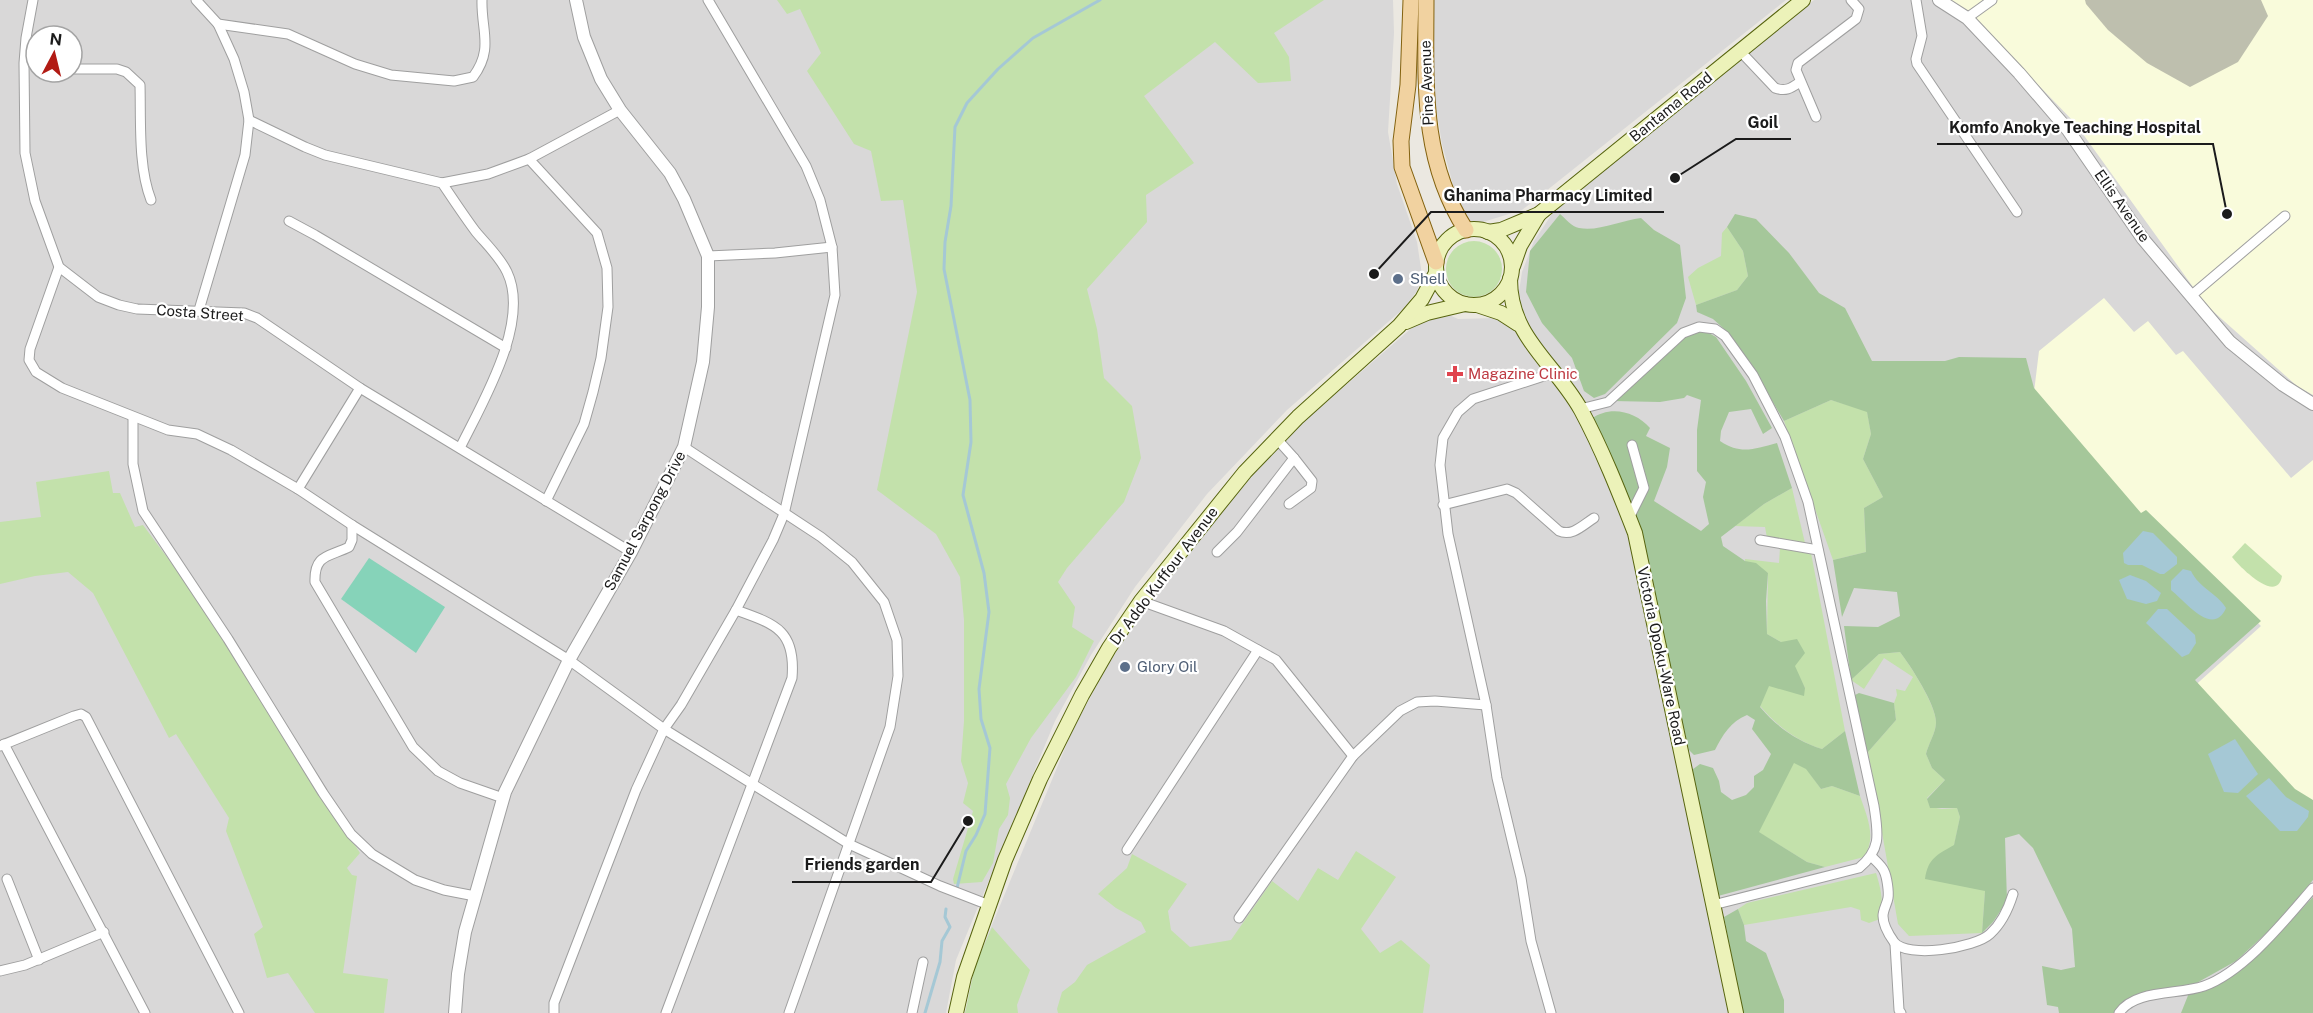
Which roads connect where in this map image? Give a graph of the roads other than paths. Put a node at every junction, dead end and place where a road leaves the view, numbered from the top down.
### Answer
1 (33, 0) edge
2 (195, 0) edge
3 (482, 0) edge
4 (576, 0) edge
5 (708, 0) edge
6 (1411, 0) edge
7 (1426, 0) edge
8 (1803, 0) edge
9 (1851, 0) edge
10 (1916, 0) edge
11 (1939, 0) edge
12 (1992, 0) edge
13 (1967, 18) junction
14 (29, 24) edge
15 (218, 24) junction
16 (1740, 51) junction
17 (84, 69) edge
18 (1800, 82) junction
19 (24, 84) edge
20 (620, 110) junction
21 (1816, 117) dead end
22 (249, 120) junction
23 (530, 159) junction
24 (442, 183) junction
25 (151, 200) dead end
26 (2017, 212) dead end
27 (1539, 214) junction
28 (2285, 216) dead end
29 (289, 221) dead end
30 (1466, 230) junction
31 (1488, 232) junction
32 (832, 247) junction
33 (708, 256) junction
34 (59, 267) junction
35 (1436, 268) junction
36 (1511, 273) junction
37 (2192, 295) junction
38 (1472, 304) junction
39 (200, 310) junction
40 (1520, 325) junction
41 (1399, 326) junction
42 (506, 348) junction
43 (1553, 373) junction
44 (360, 388) junction
45 (2313, 404) edge
46 (1580, 409) junction
47 (133, 418) junction
48 (1276, 438) junction
49 (1632, 445) dead end
50 (684, 447) junction
51 (460, 448) junction
52 (1294, 458) junction
53 (298, 489) junction
54 (546, 501) junction
55 (1289, 504) dead end
56 (1443, 505) junction
57 (784, 514) junction
58 (1594, 518) dead end
59 (1629, 518) junction
60 (352, 525) junction
61 (1760, 540) dead end
62 (1818, 549) junction
63 (631, 552) junction
64 (1217, 552) dead end
65 (1141, 601) junction
66 (736, 610) junction
67 (1258, 650) junction
68 (569, 660) junction
69 (1486, 705) junction
70 (664, 729) junction
71 (2, 745) edge
72 (1353, 756) junction
73 (753, 783) junction
74 (503, 798) junction
75 (849, 844) junction
76 (1127, 850) dead end
77 (1872, 857) junction
78 (7, 879) dead end
79 (2313, 888) edge
80 (2013, 894) dead end
81 (476, 896) junction
82 (989, 905) junction
83 (1713, 905) junction
84 (1239, 918) dead end
85 (104, 932) junction
86 (1895, 944) junction
87 (39, 960) junction
88 (923, 962) dead end
89 (0, 971) edge
90 (145, 1013) edge
91 (239, 1013) edge
92 (455, 1013) edge
93 (554, 1013) edge
94 (666, 1013) edge
95 (789, 1013) edge
96 (912, 1013) edge
97 (956, 1013) edge
98 (1551, 1013) edge
99 (1736, 1013) edge
100 (1901, 1013) edge
101 (2119, 1013) edge

1 - 14 street
2 - 15 street
3 - 15 street
4 - 20 street, Samuel Sarpong Drive
5 - 32 street
6 - 35 main road
7 - 30 main road, Pine Avenue
8 - 16 main road, Bantama Road
9 - 18 street
10 - 26 street
11 - 13 street, Ellis Avenue
12 - 13 street
13 - 37 street, Ellis Avenue
15 - 22 street
16 - 18 street
16 - 27 main road, Bantama Road
17 - 25 street
18 - 21 street
19 - 34 street
20 - 23 street
20 - 33 street, Samuel Sarpong Drive
22 - 24 street
22 - 39 street
23 - 24 street
23 - 54 street
24 - 42 street
27 - 31 main road
27 - 36 main road
28 - 37 street
29 - 42 street
30 - 31 main road
30 - 35 main road
31 - 36 main road
32 - 33 street
32 - 57 street
33 - 50 street, Samuel Sarpong Drive
34 - 39 street, Costa Street
34 - 47 street
35 - 38 main road
35 - 41 main road
36 - 38 main road
36 - 40 main road
37 - 45 street, Ellis Avenue
38 - 40 main road
38 - 41 main road
39 - 44 street, Costa Street
40 - 43 main road, Victoria Opoku-Ware Road
41 - 48 main road, Dr Addo Kuffour Avenue
42 - 51 street
43 - 46 main road, Victoria Opoku-Ware Road
43 - 56 street
44 - 51 street, Costa Street
44 - 53 street
46 - 59 main road, Victoria Opoku-Ware Road
46 - 62 street
47 - 53 street
47 - 81 street
48 - 52 street
48 - 65 main road, Dr Addo Kuffour Avenue
49 - 59 street
50 - 57 street
50 - 63 street, Samuel Sarpong Drive
51 - 54 street, Costa Street
52 - 55 street
52 - 64 street
53 - 60 street
54 - 63 street, Costa Street
56 - 58 street
56 - 69 street
57 - 66 street
57 - 75 street
59 - 83 main road, Victoria Opoku-Ware Road
60 - 68 street
60 - 74 street
61 - 62 street
62 - 77 street
63 - 68 street, Samuel Sarpong Drive
65 - 67 street
65 - 82 main road, Dr Addo Kuffour Avenue
66 - 70 street
66 - 73 street
67 - 72 street
67 - 76 street
68 - 70 street
68 - 74 street, Samuel Sarpong Drive
69 - 72 street
69 - 98 street
70 - 73 street
70 - 93 street
71 - 85 street
71 - 91 street
72 - 84 street
73 - 75 street
73 - 94 street
74 - 81 street, Samuel Sarpong Drive
75 - 82 street
75 - 95 street
77 - 83 street
77 - 86 street
78 - 87 street
79 - 101 street
80 - 86 street
81 - 92 street, Samuel Sarpong Drive
82 - 97 main road, Dr Addo Kuffour Avenue
83 - 99 main road, Victoria Opoku-Ware Road
85 - 87 street
85 - 90 street
86 - 100 street
87 - 89 street
88 - 96 street

